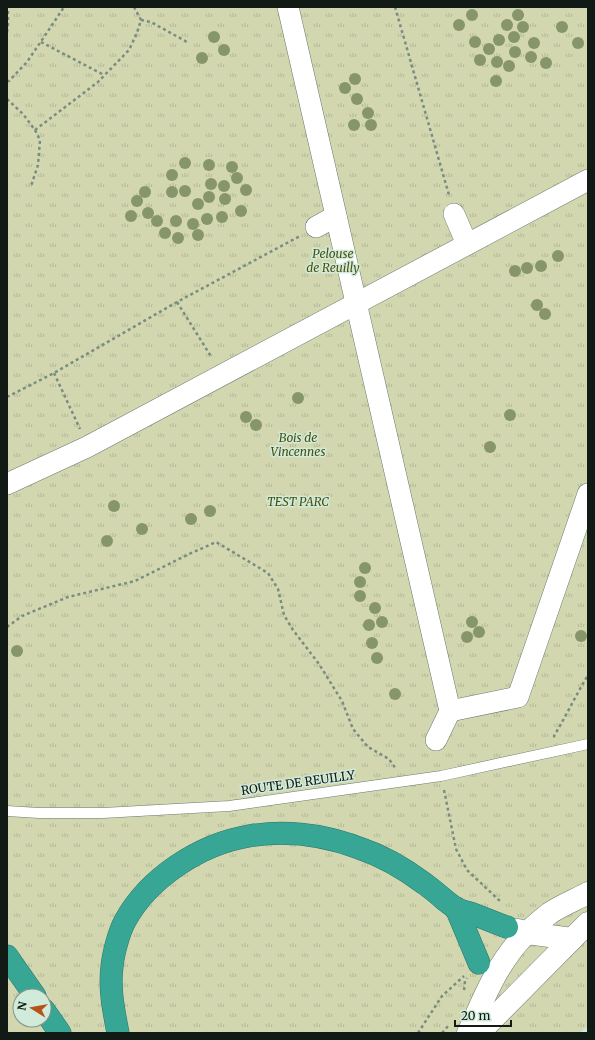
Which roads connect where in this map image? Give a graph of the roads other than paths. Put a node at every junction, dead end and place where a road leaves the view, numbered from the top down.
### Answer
1 (288, 7) edge
2 (588, 180) edge
3 (454, 214) road end
4 (336, 216) junction
5 (316, 227) road end
6 (467, 244) junction
7 (356, 303) junction
8 (7, 484) edge
9 (588, 494) edge
10 (450, 711) junction
11 (436, 740) dead end
12 (588, 744) edge
13 (7, 811) edge
14 (588, 893) edge
15 (456, 908) junction
16 (588, 923) edge
17 (517, 930) junction
18 (572, 939) junction
19 (7, 956) edge
20 (472, 969) joint
21 (490, 987) junction
22 (29, 988) edge
23 (52, 1022) edge
24 (60, 1033) edge
25 (118, 1033) edge
26 (468, 1033) edge
27 (479, 1033) edge

1 - 4 street
2 - 6 street
3 - 6 street
4 - 5 street
4 - 7 street
6 - 7 street
7 - 8 street
7 - 10 street
9 - 10 street
10 - 11 street
12 - 13 lane, ROUTE DE REUILLY
14 - 17 street
15 - 17 highway
15 - 20 highway
15 - 25 highway
16 - 18 street
17 - 18 street
17 - 21 street
18 - 27 street
19 - 22 highway
20 - 21 street
21 - 26 street
23 - 24 highway

